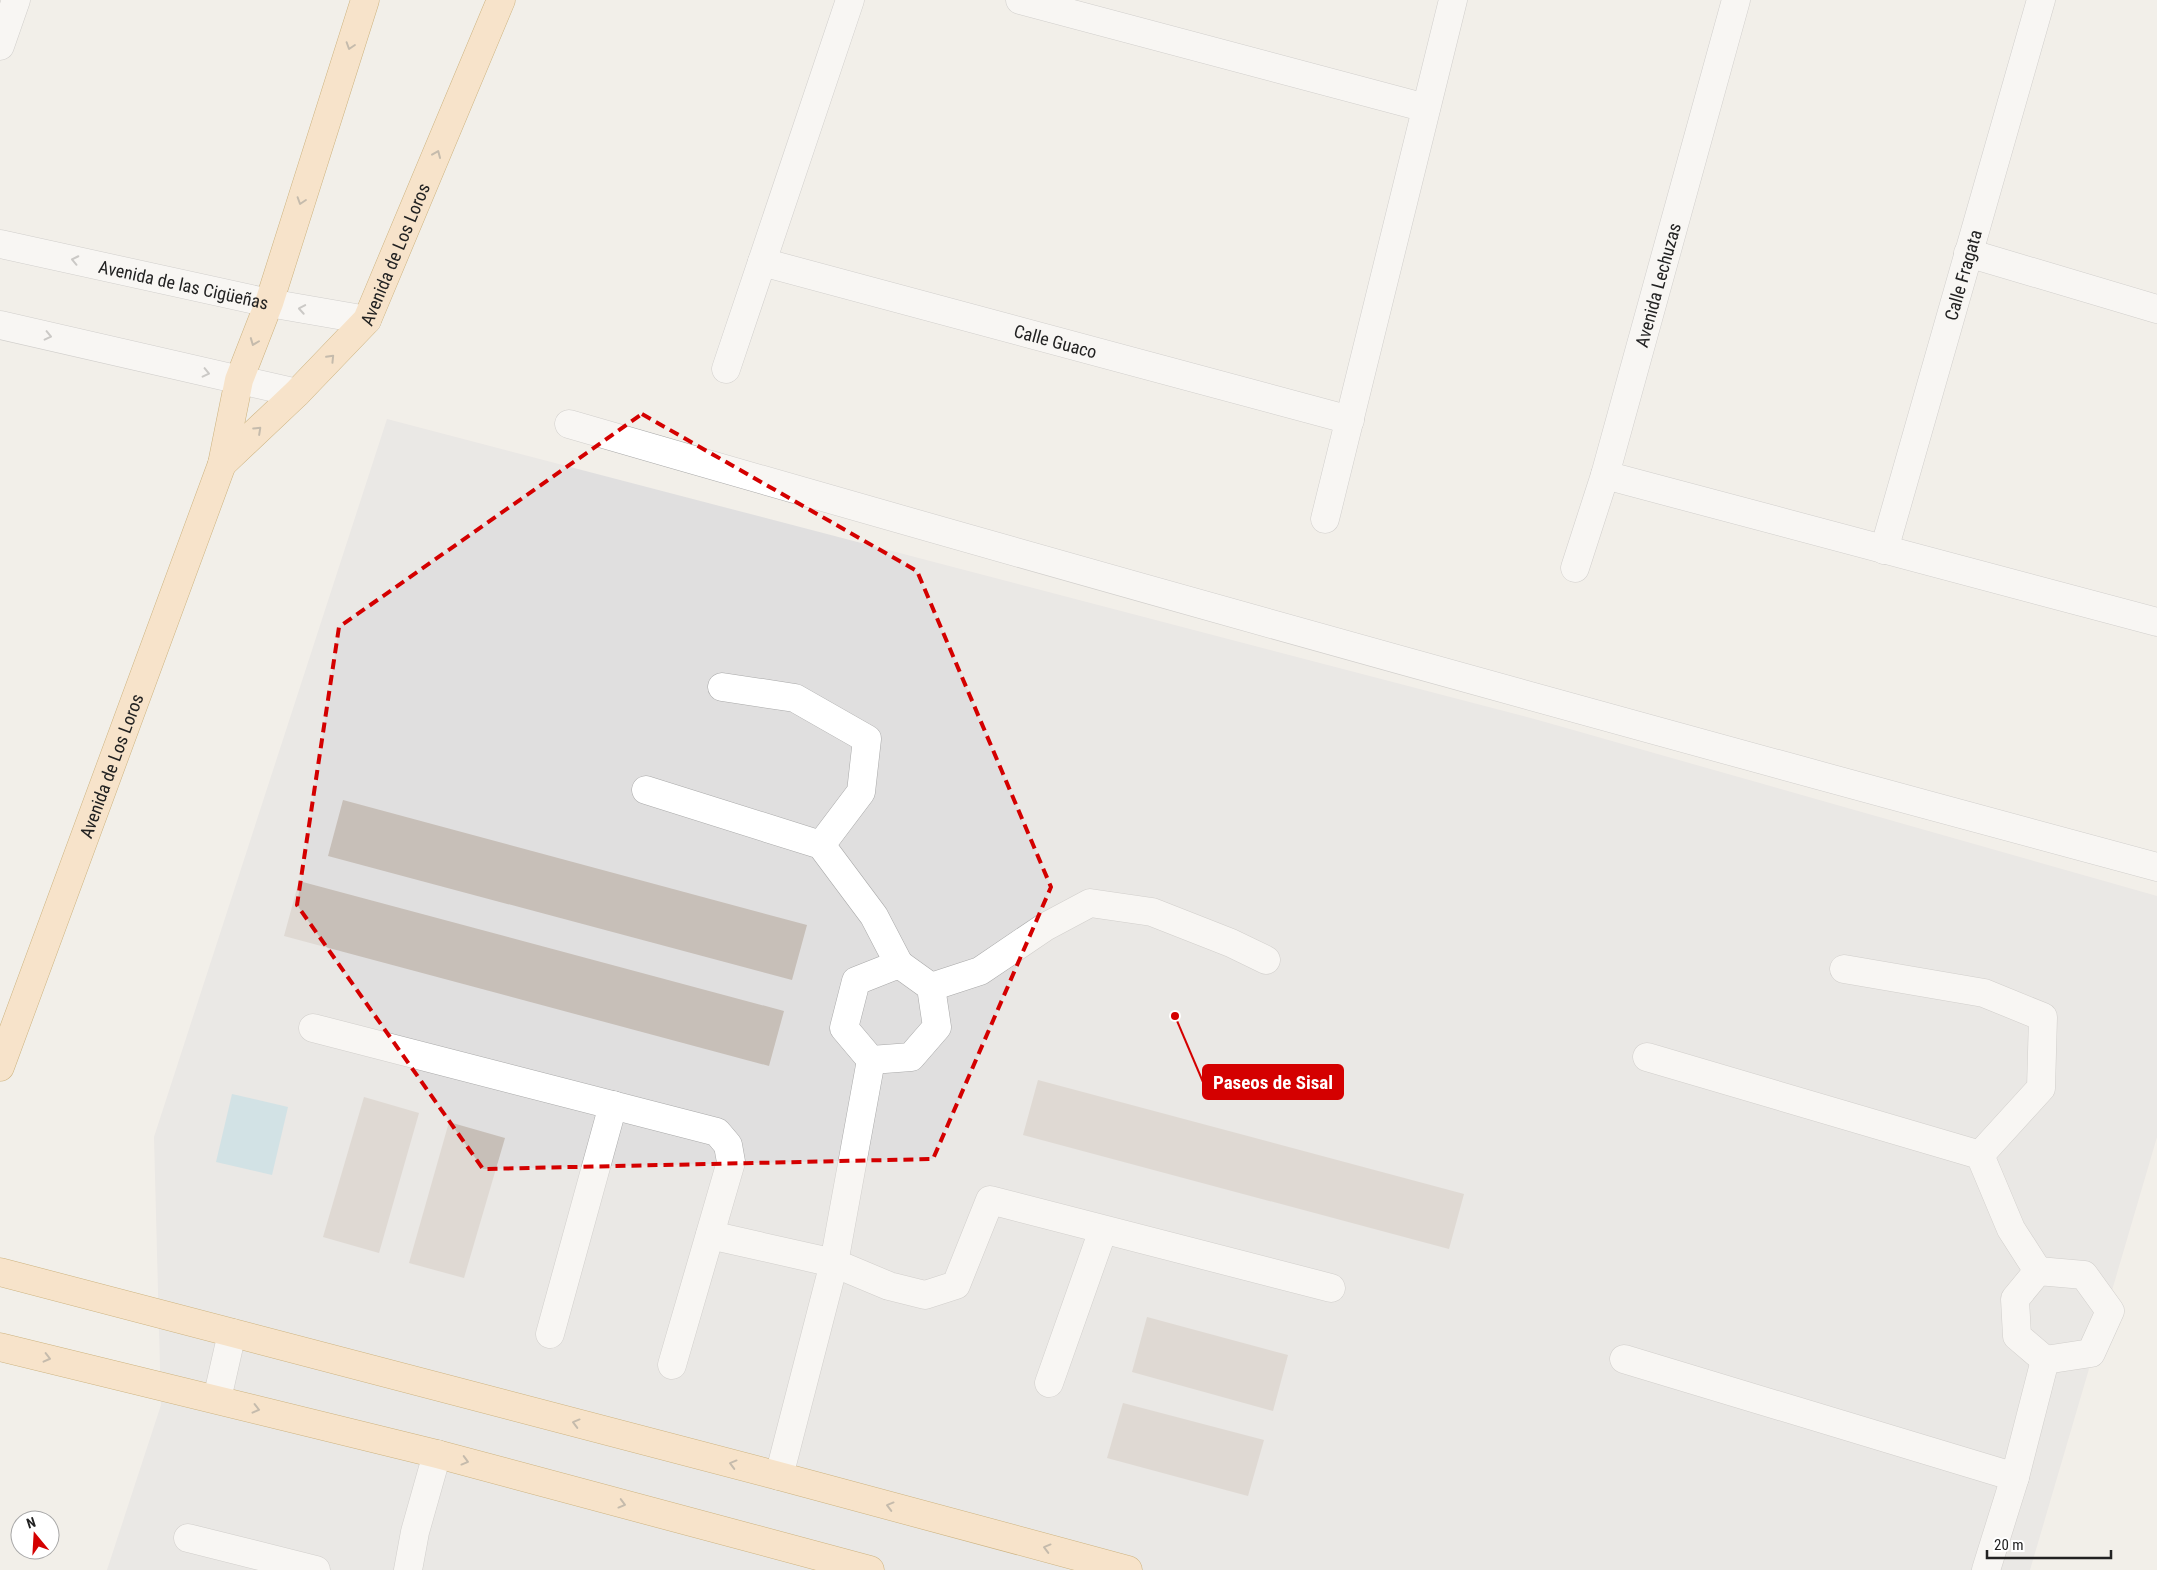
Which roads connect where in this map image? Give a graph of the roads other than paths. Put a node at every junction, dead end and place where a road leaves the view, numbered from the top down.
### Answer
1 (16, 0) edge
2 (365, 0) edge
3 (501, 0) edge
4 (850, 0) edge
5 (1020, 0) edge
6 (1453, 0) edge
7 (1736, 0) edge
8 (2041, 0) edge
9 (0, 46) edge
10 (1426, 108) junction
11 (0, 244) edge
12 (1968, 253) junction
13 (762, 262) junction
14 (269, 303) junction
15 (2157, 309) edge
16 (367, 320) junction
17 (0, 325) edge
18 (726, 369) dead end
19 (239, 380) junction
20 (297, 393) junction
21 (1350, 420) junction
22 (569, 424) dead end
23 (222, 464) junction
24 (1605, 475) junction
25 (1325, 518) dead end
26 (1884, 550) junction
27 (1575, 568) dead end
28 (2157, 622) edge
29 (722, 687) dead end
30 (646, 790) dead end
31 (821, 845) junction
32 (2157, 867) edge
33 (1266, 960) dead end
34 (899, 964) junction
35 (1844, 969) dead end
36 (931, 987) junction
37 (313, 1028) dead end
38 (1647, 1057) dead end
39 (871, 1060) junction
40 (0, 1067) edge
41 (613, 1105) junction
42 (1980, 1155) junction
43 (1103, 1230) junction
44 (710, 1236) junction
45 (834, 1263) junction
46 (2038, 1271) junction
47 (0, 1272) edge
48 (1331, 1288) dead end
49 (232, 1333) junction
50 (550, 1334) dead end
51 (0, 1346) edge
52 (1624, 1359) dead end
53 (2045, 1360) junction
54 (672, 1365) dead end
55 (1049, 1383) dead end
56 (217, 1400) junction
57 (437, 1454) junction
58 (779, 1476) junction
59 (2015, 1477) junction
60 (188, 1538) dead end
61 (1071, 1562) edge
62 (316, 1570) edge
63 (408, 1570) edge
64 (870, 1570) edge
65 (1128, 1570) edge
66 (1986, 1570) edge

1 - 9 street
2 -> 14 main road, Avenida de Los Loros
16 -> 3 main road, Avenida de Los Loros
4 - 13 street
5 - 10 street
6 - 10 street
7 - 24 street, Avenida Lechuzas
8 - 12 street, Calle Fragata
10 - 21 street
14 -> 11 street, Avenida de las Cigüeñas
12 - 15 street
12 - 26 street, Calle Fragata
13 - 18 street
13 - 21 street, Calle Guaco
16 -> 14 street, Avenida de las Cigüeñas
14 -> 19 main road, Avenida de Los Loros
20 -> 16 main road, Avenida de Los Loros
17 -> 19 street
19 - 20 street
19 - 23 main road, Avenida de Los Loros
23 -> 20 main road, Avenida de Los Loros
21 - 25 street
22 - 32 street
23 - 40 main road, Avenida de Los Loros
24 - 26 street
24 - 27 street, Avenida Lechuzas
26 - 28 street
29 - 31 street
30 - 31 street
31 - 34 street
33 - 36 street
34 - 36 street
34 - 39 street
35 - 42 street
36 - 39 street
37 - 41 street
38 - 42 street
39 - 45 street
41 - 44 street
41 - 50 street
42 - 46 street
43 - 45 street
43 - 48 street
43 - 55 street
44 - 45 street
44 - 54 street
45 - 58 street
46 - 53 street
46 - 53 street
47 - 49 main road
49 - 56 street
58 -> 49 main road
51 -> 56 main road
52 - 59 street
53 - 59 street
56 -> 57 main road
57 - 63 street
57 -> 64 main road
61 -> 58 main road
59 - 66 street
60 - 62 street
61 - 65 main road

